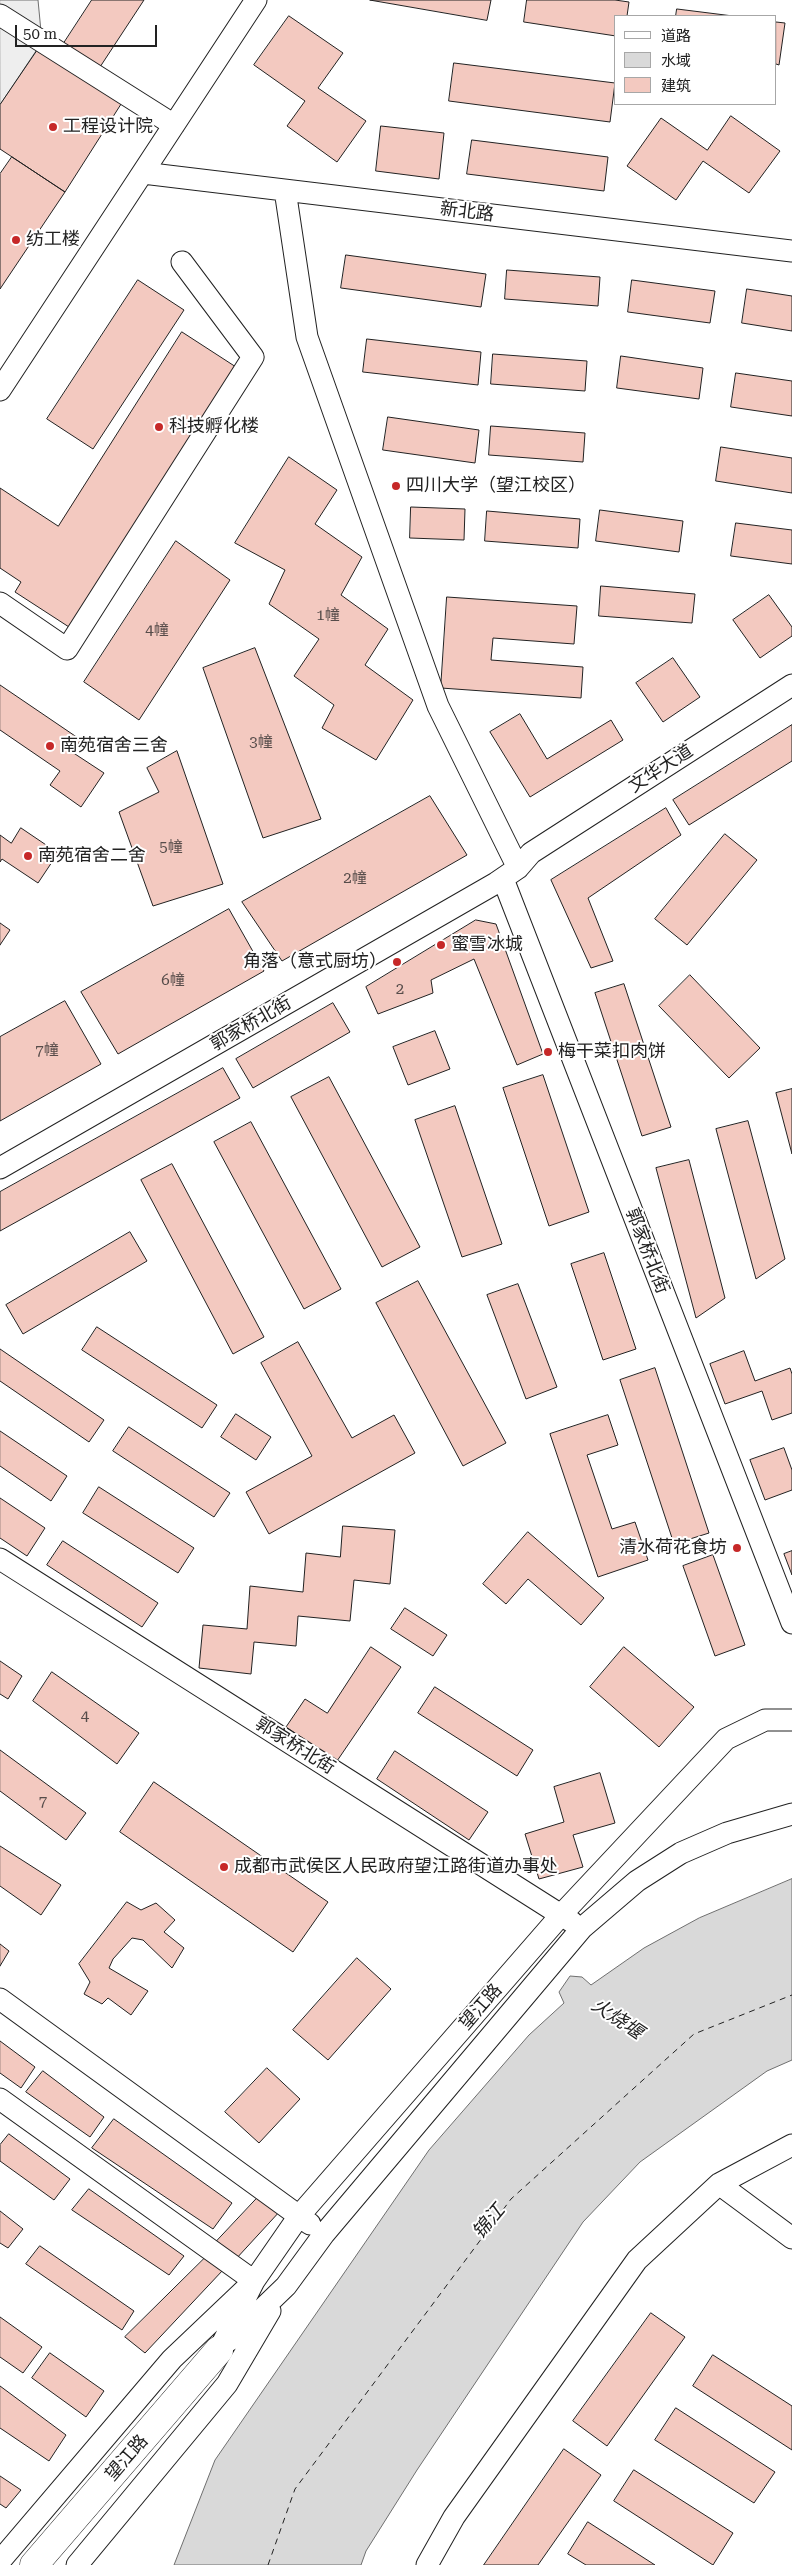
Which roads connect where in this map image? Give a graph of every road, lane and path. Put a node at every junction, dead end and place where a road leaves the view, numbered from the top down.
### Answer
1 (256, 0) edge
2 (0, 16) edge
3 (174, 125) junction
4 (142, 173) junction
5 (285, 190) junction
6 (792, 252) edge
7 (182, 262) dead end
8 (0, 390) edge
9 (0, 603) edge
10 (792, 685) edge
11 (517, 867) junction
12 (0, 1168) edge
13 (0, 1559) edge
14 (792, 1623) edge
15 (792, 1720) edge
16 (792, 1814) edge
17 (561, 1915) junction
18 (586, 1931) junction
19 (0, 1998) edge
20 (0, 2099) edge
21 (792, 2145) edge
22 (719, 2184) junction
23 (299, 2216) junction
24 (328, 2237) junction
25 (792, 2238) edge
26 (254, 2281) junction
27 (286, 2286) junction
28 (219, 2350) junction
29 (0, 2561) edge
30 (34, 2565) edge
31 (76, 2565) edge
32 (427, 2565) edge

1 - 3 street
2 - 3 street
3 - 4 street
4 - 5 street, 新北路
4 - 8 street
5 - 6 street, 新北路
5 - 11 street
7 - 9 street
10 - 11 street, 文华大道
11 - 12 street, 郭家桥北街
11 - 14 street, 郭家桥北街
13 - 17 street, 郭家桥北街
15 - 17 street, 望江路
16 - 18 street, 望江路
17 - 18 street, 郭家桥北街
17 - 23 street, 望江路
18 - 24 street, 望江路
19 - 23 street
20 - 26 street
21 - 22 street
22 - 25 street
22 - 32 street
23 - 24 street
23 - 26 street, 望江路
24 - 27 street, 望江路
26 - 28 street, 望江路
26 - 29 street
27 - 28 street, 望江路
27 - 31 street
28 - 30 main road, 望江路

